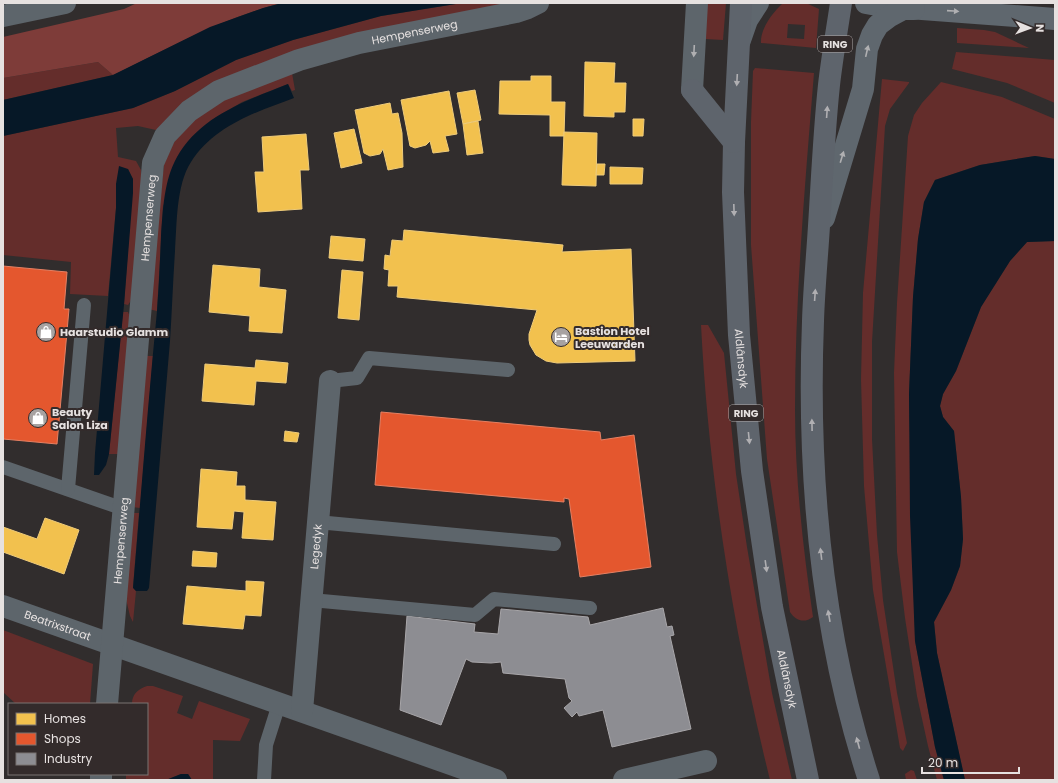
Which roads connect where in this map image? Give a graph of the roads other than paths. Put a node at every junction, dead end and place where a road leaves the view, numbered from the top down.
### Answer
1 (65, 3) edge
2 (538, 3) edge
3 (697, 3) edge
4 (742, 3) edge
5 (758, 3) edge
6 (841, 3) edge
7 (866, 3) edge
8 (914, 9) junction
9 (3, 16) edge
10 (1055, 19) edge
11 (739, 41) junction
12 (692, 90) joint
13 (734, 142) junction
14 (819, 235) junction
15 (84, 305) dead end
16 (508, 370) dead end
17 (330, 381) joint
18 (3, 467) edge
19 (68, 489) junction
20 (124, 509) junction
21 (317, 522) junction
22 (554, 544) dead end
23 (311, 600) junction
24 (3, 606) edge
25 (590, 608) dead end
26 (112, 646) junction
27 (107, 703) edge
28 (279, 704) junction
29 (302, 711) junction
30 (706, 761) dead end
31 (264, 780) edge
32 (496, 780) edge
33 (624, 780) edge
34 (808, 780) edge
35 (869, 780) edge

1 - 9 street
2 - 20 street, Hempenserweg
3 -> 12 street
4 - 11 main road, Aldlânsdyk / RING
5 - 11 main road
14 -> 6 main road, RING
7 - 8 main road
8 -> 10 main road
14 -> 8 main road
11 -> 13 main road, Aldlânsdyk / RING
12 - 13 main road
13 -> 34 main road, Aldlânsdyk / RING
35 -> 14 main road, RING
15 - 19 lane
16 - 17 lane
17 - 21 street, Legedyk
18 - 19 lane
19 - 20 lane
20 - 26 street, Hempenserweg
21 - 22 lane
21 - 23 street, Legedyk
23 - 25 lane
23 - 29 street, Legedyk
24 - 26 street, Beatrixstraat
26 - 27 street, Hempenserweg
26 - 28 street
28 - 29 street
28 - 31 lane
29 - 32 street
30 - 33 street

